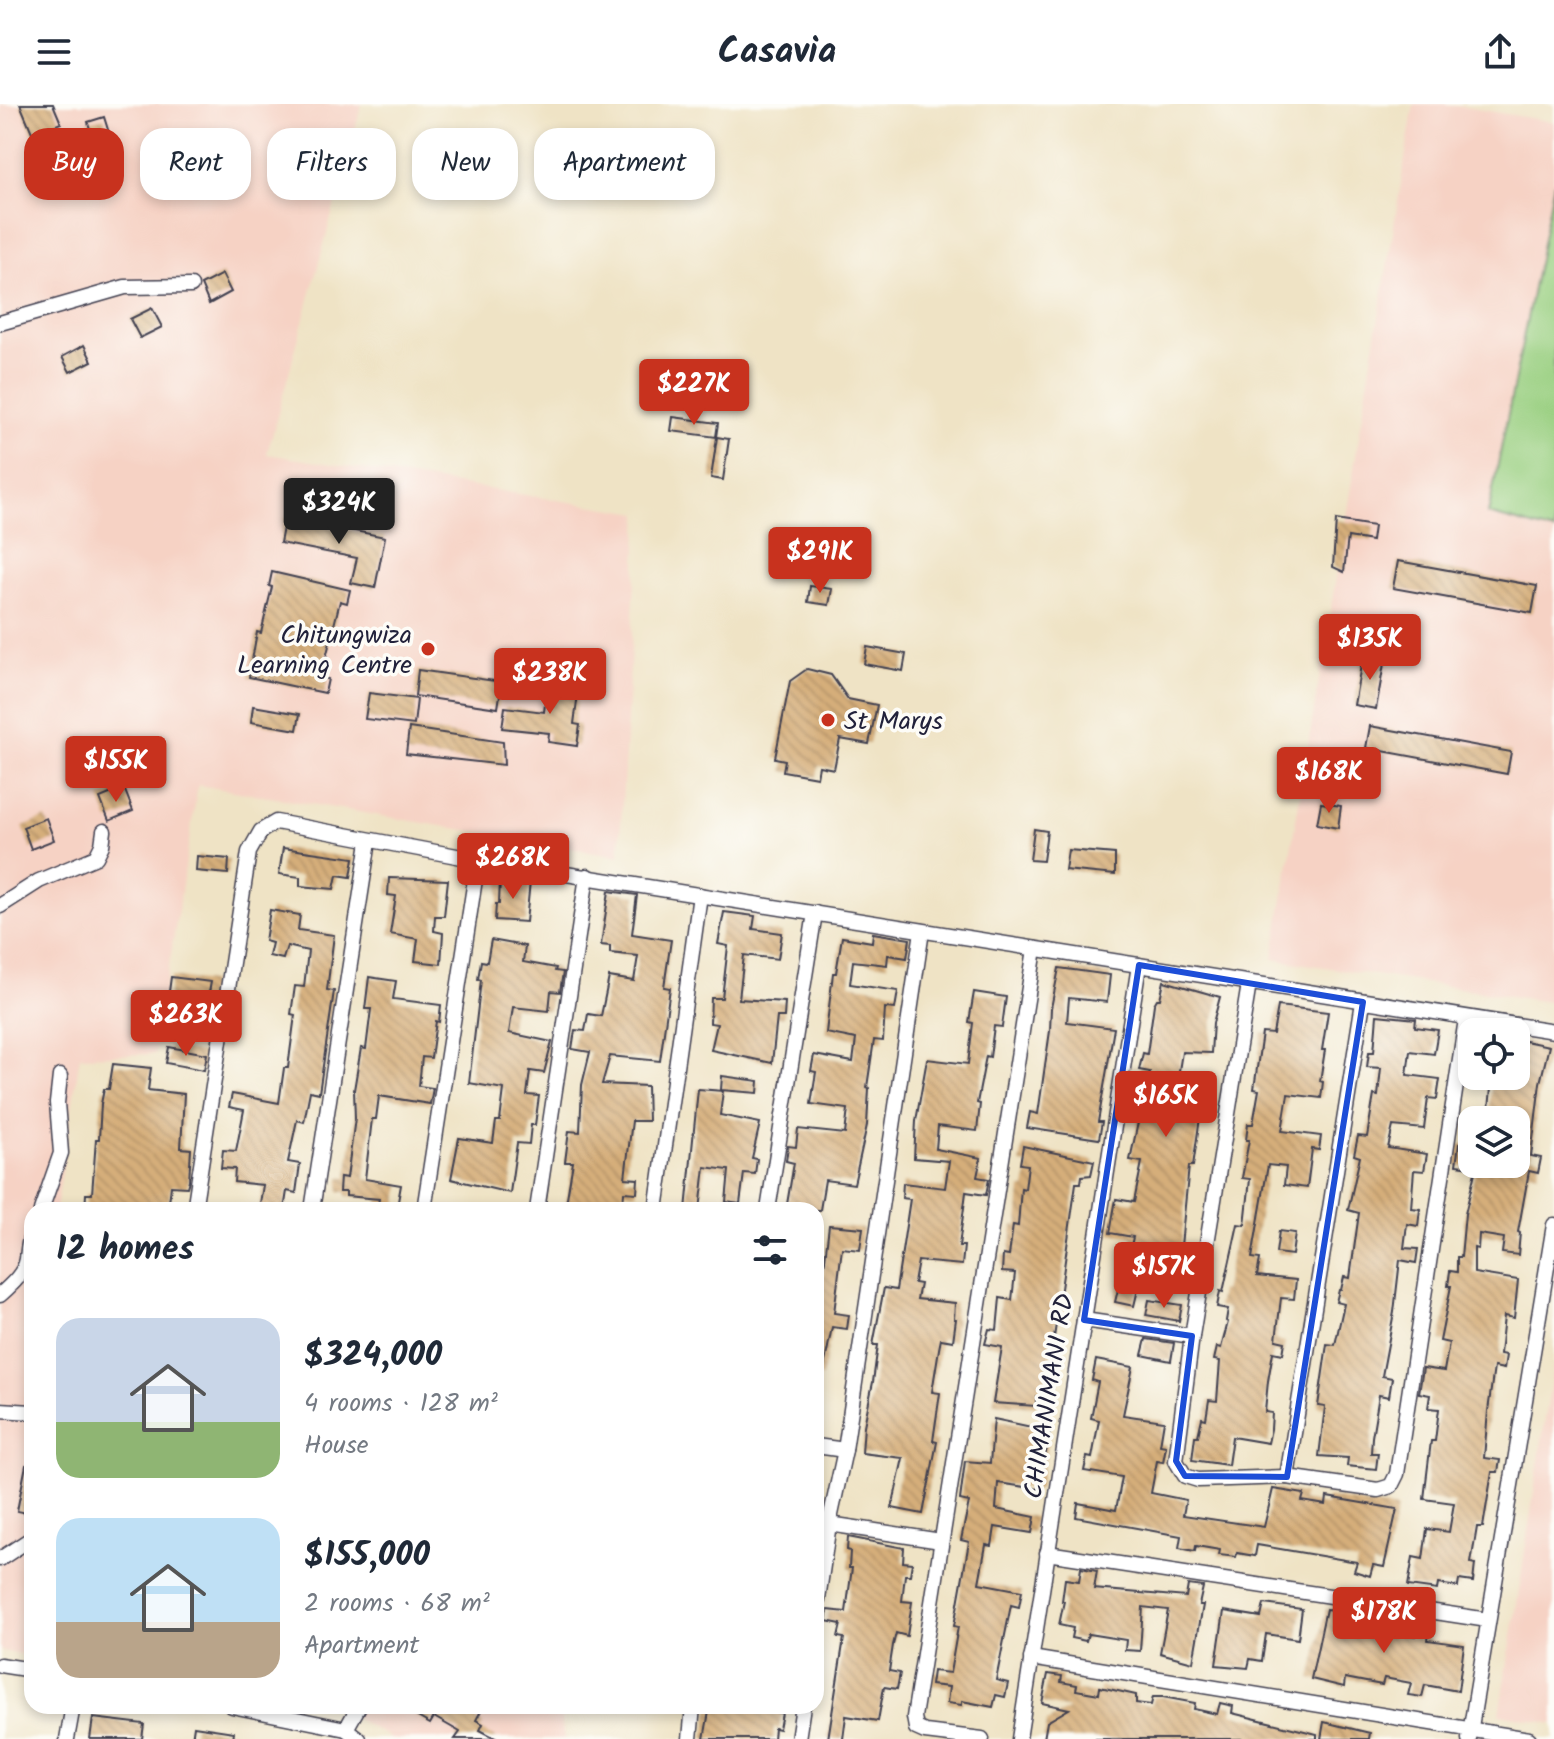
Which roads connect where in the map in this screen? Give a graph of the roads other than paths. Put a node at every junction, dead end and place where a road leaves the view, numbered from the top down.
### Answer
1 (191, 286) dead end
2 (0, 323) edge
3 (104, 831) dead end
4 (369, 841) junction
5 (478, 860) junction
6 (587, 876) junction
7 (700, 895) junction
8 (0, 906) edge
9 (815, 913) junction
10 (922, 931) junction
11 (1035, 949) junction
12 (1139, 965) junction
13 (1249, 984) junction
14 (1363, 1002) junction
15 (1460, 1018) edge
16 (1530, 1028) edge
17 (1554, 1031) edge
18 (1458, 1072) edge
19 (60, 1076) dead end
20 (44, 1202) edge
21 (195, 1202) edge
22 (313, 1202) edge
23 (425, 1202) edge
24 (538, 1202) edge
25 (657, 1202) edge
26 (769, 1202) edge
27 (1554, 1225) edge
28 (1551, 1260) edge
29 (24, 1267) edge
30 (0, 1295) edge
31 (1084, 1320) junction
32 (1192, 1336) junction
33 (0, 1410) edge
34 (24, 1412) edge
35 (824, 1447) edge
36 (845, 1450) junction
37 (1287, 1477) junction
38 (824, 1517) edge
39 (824, 1523) edge
40 (941, 1541) junction
41 (24, 1543) edge
42 (1047, 1553) junction
43 (0, 1559) edge
44 (1488, 1620) junction
45 (1031, 1658) junction
46 (0, 1665) edge
47 (24, 1669) edge
48 (72, 1714) edge
49 (272, 1714) edge
50 (354, 1714) edge
51 (692, 1714) edge
52 (802, 1714) edge
53 (346, 1729) junction
54 (1469, 1734) edge
55 (67, 1739) edge
56 (359, 1739) edge
57 (690, 1739) edge
58 (798, 1739) edge
59 (982, 1739) edge
60 (1019, 1739) edge
61 (1529, 1739) edge

1 - 2 street
3 - 8 street
4 - 5 street
4 - 21 street
4 - 22 street
5 - 6 street
5 - 23 street
6 - 7 street
6 - 24 street
7 - 9 street
7 - 25 street
9 - 10 street
9 - 26 street
10 - 11 street
10 - 36 street
11 - 12 street
11 - 40 street
12 - 13 street
12 - 31 street, CHIMANIMANI RD
13 - 14 street
13 - 32 street
14 - 15 street
14 - 37 street
16 - 17 street
18 - 37 street
19 - 20 street
27 - 28 street
28 - 44 street
29 - 30 street
31 - 32 street
31 - 42 street, CHIMANIMANI RD
32 - 37 street
33 - 34 street
35 - 36 street
36 - 38 street
39 - 40 street
40 - 59 street
41 - 43 street
42 - 44 street
42 - 45 street, CHIMANIMANI RD
44 - 54 street
45 - 54 street
45 - 60 street, CHIMANIMANI RD
46 - 47 street
48 - 55 street
49 - 53 street
50 - 53 street
51 - 57 street
52 - 58 street
53 - 56 street
54 - 61 street

